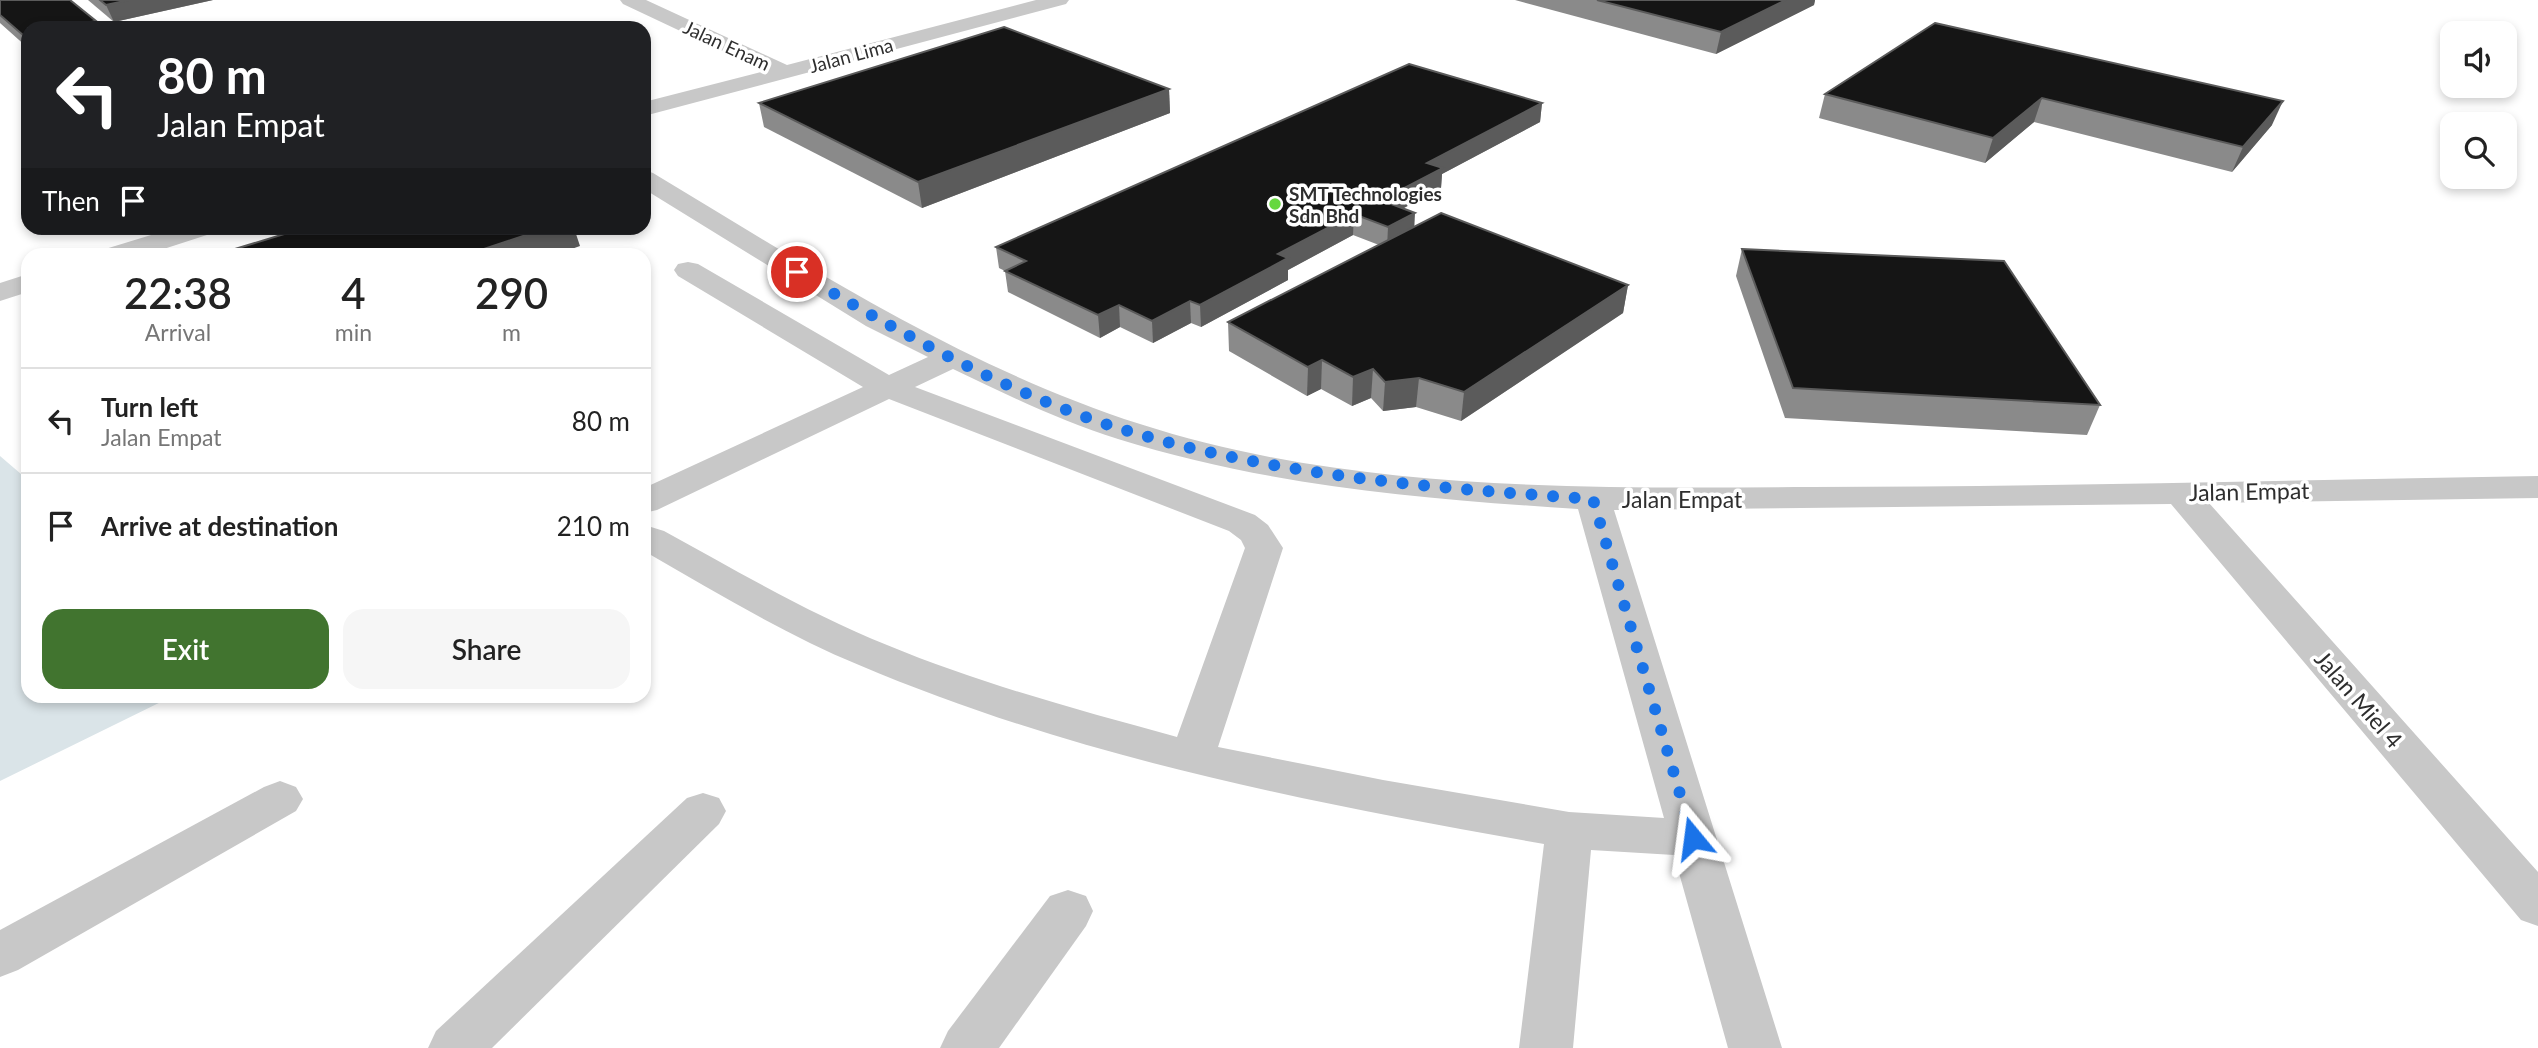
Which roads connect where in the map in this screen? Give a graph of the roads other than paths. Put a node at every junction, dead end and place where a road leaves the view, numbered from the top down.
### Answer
1 (630, 0) edge
2 (1059, 0) edge
3 (785, 72) junction
4 (651, 107) edge
5 (651, 182) edge
6 (178, 235) edge
7 (137, 248) edge
8 (688, 270) dead end
9 (21, 285) edge
10 (0, 292) edge
11 (953, 357) junction
12 (888, 388) junction
13 (2538, 487) edge
14 (2180, 492) junction
15 (1593, 499) junction
16 (651, 519) edge
17 (651, 523) edge
18 (1192, 758) junction
19 (280, 799) dead end
20 (704, 811) dead end
21 (1569, 831) junction
22 (1693, 838) junction
23 (2538, 906) edge
24 (1068, 911) dead end
25 (0, 955) edge
26 (455, 1048) edge
27 (967, 1048) edge
28 (1546, 1048) edge
29 (1755, 1048) edge

1 - 3 street, Jalan Enam
2 - 3 street, Jalan Lima
3 - 4 street, Jalan Lima
5 - 11 street, Jalan Empat
6 - 7 street
8 - 12 street
9 - 10 street
11 - 12 street
11 - 15 street, Jalan Empat
12 - 16 street
12 - 18 street
13 - 14 street, Jalan Empat
14 - 15 street, Jalan Empat
14 - 23 street, Jalan Miel 4
15 - 22 street
17 - 18 street
18 - 21 street
19 - 25 street
20 - 26 street
21 - 22 street
21 - 28 street
22 - 29 street
24 - 27 street

